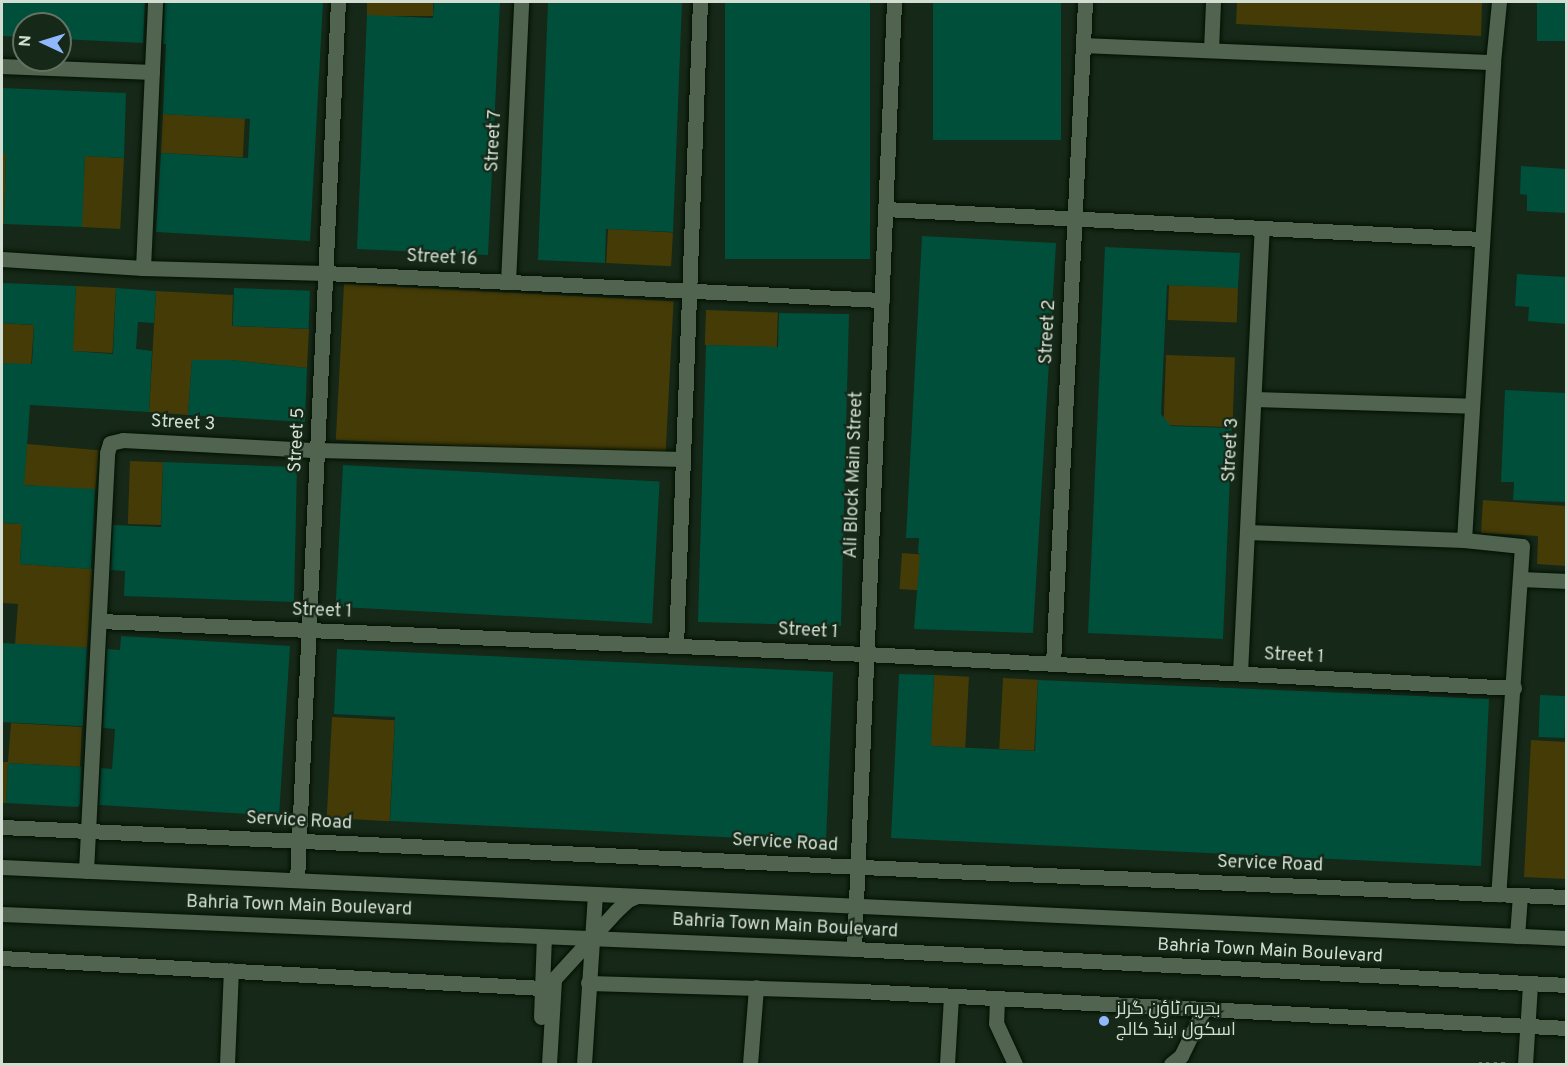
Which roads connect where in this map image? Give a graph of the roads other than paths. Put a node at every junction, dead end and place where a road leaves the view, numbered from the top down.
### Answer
1 (155, 2) edge
2 (338, 2) edge
3 (521, 2) edge
4 (700, 2) edge
5 (894, 2) edge
6 (1085, 2) edge
7 (1213, 2) edge
8 (1499, 2) edge
9 (1083, 45) junction
10 (1211, 50) junction
11 (1493, 62) junction
12 (2, 66) edge
13 (152, 72) junction
14 (885, 209) junction
15 (1074, 220) junction
16 (1262, 229) junction
17 (1482, 239) junction
18 (2, 259) edge
19 (143, 268) junction
20 (325, 273) junction
21 (508, 282) junction
22 (690, 291) junction
23 (882, 300) junction
24 (1254, 399) junction
25 (1472, 406) junction
26 (317, 450) junction
27 (683, 459) junction
28 (1247, 532) junction
29 (1464, 540) junction
30 (1522, 579) junction
31 (1566, 581) edge
32 (100, 621) junction
33 (309, 631) junction
34 (676, 646) junction
35 (866, 654) junction
36 (1053, 664) junction
37 (1240, 673) junction
38 (1514, 688) junction
39 (2, 827) edge
40 (89, 831) junction
41 (298, 841) junction
42 (2, 867) edge
43 (857, 867) junction
44 (86, 871) junction
45 (297, 880) junction
46 (595, 894) junction
47 (1498, 894) junction
48 (1520, 895) junction
49 (640, 896) junction
50 (1566, 897) edge
51 (856, 906) junction
52 (2, 914) edge
53 (1517, 936) junction
54 (544, 937) junction
55 (592, 938) junction
56 (1566, 938) edge
57 (854, 949) junction
58 (2, 958) edge
59 (231, 969) junction
60 (588, 983) junction
61 (1530, 984) junction
62 (1566, 985) edge
63 (756, 987) junction
64 (542, 988) junction
65 (951, 996) junction
66 (997, 998) junction
67 (1204, 1009) junction
68 (1528, 1026) junction
69 (1566, 1028) edge
70 (226, 1065) edge
71 (539, 1065) edge
72 (549, 1065) edge
73 (584, 1065) edge
74 (750, 1065) edge
75 (947, 1065) edge
76 (1015, 1065) edge
77 (1171, 1065) edge
78 (1525, 1065) edge

1 - 13 street
2 - 20 street, Street 5
3 - 21 street, Street 7
4 - 22 street
5 - 14 street, Ali Block Main Street
6 - 9 street, Street 2
7 - 10 street
8 - 11 street
9 - 10 street
9 - 15 street, Street 2
10 - 11 street
11 - 17 street
12 - 13 street
13 - 19 street
14 - 15 street
14 - 23 street, Ali Block Main Street
15 - 16 street
15 - 36 street, Street 2
16 - 17 street
16 - 24 street, Street 3
17 - 25 street
18 - 19 street, Street 16
19 - 20 street, Street 16
20 - 21 street, Street 16
20 - 26 street, Street 5
21 - 22 street, Street 16
22 - 23 street, Street 16
22 - 27 street
23 - 35 street, Ali Block Main Street
24 - 25 street
24 - 28 street, Street 3
25 - 29 street
26 - 27 street, Street 3
26 - 32 street, Street 3
26 - 33 street, Street 5
27 - 34 street
28 - 29 street
28 - 37 street, Street 3
29 - 30 street
30 - 31 street
30 - 38 street
32 - 33 street, Street 1
32 - 40 street, Street 3
33 - 34 street, Street 1
33 - 41 street, Street 5
34 - 35 street, Street 1
35 - 36 street, Street 1
35 - 43 street, Ali Block Main Street
36 - 37 street, Street 1
37 - 38 street, Street 1
38 - 47 street
39 - 40 street, Service Road
40 - 41 street, Service Road
40 - 44 street, Street 3
41 - 43 street, Service Road
41 - 45 street, Street 5
42 - 44 street, Bahria Town Main Boulevard
43 - 47 street, Service Road
43 - 51 street, Ali Block Main Street
44 - 45 street, Bahria Town Main Boulevard
45 - 46 street, Bahria Town Main Boulevard
46 - 49 street, Bahria Town Main Boulevard
46 - 55 street
47 - 48 street, Service Road
48 - 50 street, Service Road
48 - 53 street
49 - 51 street, Bahria Town Main Boulevard
49 - 55 street
51 - 53 street, Bahria Town Main Boulevard
51 - 57 street, Ali Block Main Street
52 - 54 street, Bahria Town Main Boulevard
53 - 56 street, Bahria Town Main Boulevard
54 - 55 street, Bahria Town Main Boulevard
54 - 64 street
55 - 57 street, Bahria Town Main Boulevard
55 - 60 street
55 - 72 street
57 - 61 street, Bahria Town Main Boulevard
58 - 59 street
59 - 64 street
59 - 70 street
60 - 63 street
60 - 73 street
61 - 62 street, Bahria Town Main Boulevard
61 - 68 street
63 - 65 street
63 - 74 street
64 - 71 street
65 - 66 street
65 - 75 street
66 - 67 street
66 - 76 street
67 - 68 street
67 - 77 street
68 - 69 street
68 - 78 street

